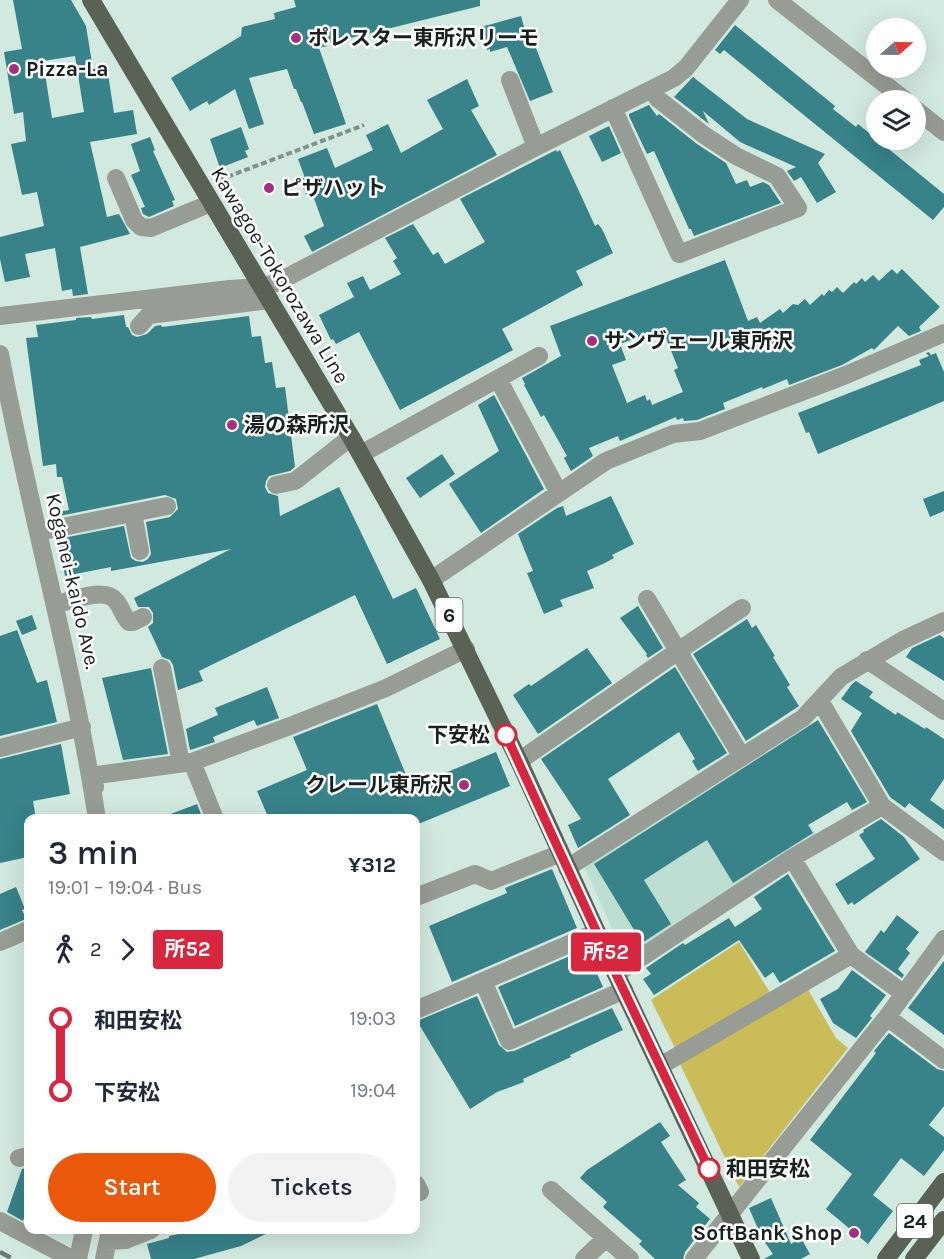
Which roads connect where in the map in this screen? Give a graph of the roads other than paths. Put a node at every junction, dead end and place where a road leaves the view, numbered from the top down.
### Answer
1 (91, 0) edge
2 (740, 0) edge
3 (777, 0) edge
4 (510, 80) dead end
5 (652, 90) junction
6 (892, 90) edge
7 (613, 108) junction
8 (926, 118) edge
9 (944, 132) edge
10 (536, 147) junction
11 (116, 178) dead end
12 (211, 203) junction
13 (266, 293) junction
14 (0, 316) edge
15 (139, 326) dead end
16 (944, 333) edge
17 (0, 354) edge
18 (539, 356) dead end
19 (498, 379) junction
20 (351, 436) junction
21 (361, 454) junction
22 (276, 484) dead end
23 (559, 493) junction
24 (167, 506) dead end
25 (133, 513) junction
26 (38, 532) junction
27 (140, 551) dead end
28 (431, 580) junction
29 (647, 599) dead end
30 (55, 605) junction
31 (742, 608) dead end
32 (143, 617) dead end
33 (944, 621) edge
34 (466, 649) junction
35 (678, 651) junction
36 (867, 660) junction
37 (162, 668) dead end
38 (820, 701) junction
39 (944, 711) edge
40 (82, 727) junction
41 (0, 748) edge
42 (742, 757) junction
43 (519, 761) junction
44 (187, 762) junction
45 (90, 776) junction
46 (882, 806) junction
47 (96, 814) edge
48 (107, 814) edge
49 (213, 814) edge
50 (944, 852) edge
51 (792, 858) junction
52 (564, 861) junction
53 (420, 895) edge
54 (24, 932) edge
55 (597, 932) junction
56 (944, 939) edge
57 (0, 942) edge
58 (851, 956) junction
59 (483, 981) junction
60 (620, 982) junction
61 (903, 993) junction
62 (420, 1008) edge
63 (887, 1017) junction
64 (944, 1060) edge
65 (660, 1066) junction
66 (944, 1182) edge
67 (550, 1190) dead end
68 (730, 1214) junction
69 (944, 1220) edge
70 (0, 1221) edge
71 (24, 1234) edge
72 (25, 1234) edge
73 (83, 1234) edge
74 (142, 1234) edge
75 (606, 1238) junction
76 (108, 1243) edge
77 (72, 1259) edge
78 (78, 1259) edge
79 (584, 1259) edge
80 (630, 1259) edge
81 (694, 1259) edge
82 (751, 1259) edge
83 (885, 1259) edge
84 (914, 1259) edge

1 - 12 main road, Kawagoe-Tokorozawa Line / 6
2 - 5 street
3 - 6 street
4 - 10 street
5 - 7 street
5 - 7 street
7 - 10 street
8 - 9 street
10 - 13 street
11 - 12 street
12 - 13 main road, Kawagoe-Tokorozawa Line / 6
13 - 14 street
13 - 15 street
13 - 20 main road, Kawagoe-Tokorozawa Line / 6
16 - 23 street
17 - 26 street, Koganei-kaido Ave.
18 - 19 street
19 - 21 street
19 - 23 street
20 - 21 main road, Kawagoe-Tokorozawa Line / 6
20 - 22 street
21 - 28 main road, Kawagoe-Tokorozawa Line / 6
23 - 28 street
24 - 25 street
25 - 26 street
25 - 27 street
26 - 30 street, Koganei-kaido Ave.
28 - 34 main road, Kawagoe-Tokorozawa Line / 6
29 - 35 street
30 - 32 street
30 - 40 street, Koganei-kaido Ave.
31 - 35 street
33 - 36 street
34 - 43 main road, Kawagoe-Tokorozawa Line / 6
34 - 44 street
35 - 42 street
35 - 43 street
36 - 38 street
36 - 39 street
37 - 44 street
38 - 42 street
38 - 46 street
40 - 41 street
40 - 45 street, Koganei-kaido Ave.
42 - 52 street
43 - 52 main road, Kawagoe-Tokorozawa Line / 6
44 - 45 street
44 - 49 street
45 - 47 street, Koganei-kaido Ave.
45 - 48 street
46 - 50 street
46 - 51 street
51 - 58 street
51 - 60 street
52 - 53 street
52 - 55 main road, Kawagoe-Tokorozawa Line / 6
54 - 57 street
55 - 59 street
55 - 60 main road, Kawagoe-Tokorozawa Line / 6
56 - 61 street
58 - 61 street
58 - 65 street
59 - 60 street
59 - 62 street
60 - 65 main road, Kawagoe-Tokorozawa Line / 6
61 - 63 street
63 - 64 street
63 - 68 street
65 - 68 main road, Kawagoe-Tokorozawa Line / 6
66 - 83 main road, 24
67 - 75 street
68 - 81 street
68 - 82 main road, Kawagoe-Tokorozawa Line / 6
69 - 84 main road, 24
70 - 71 street
72 - 77 street
73 - 78 street
74 - 76 street
75 - 79 street
75 - 80 street

